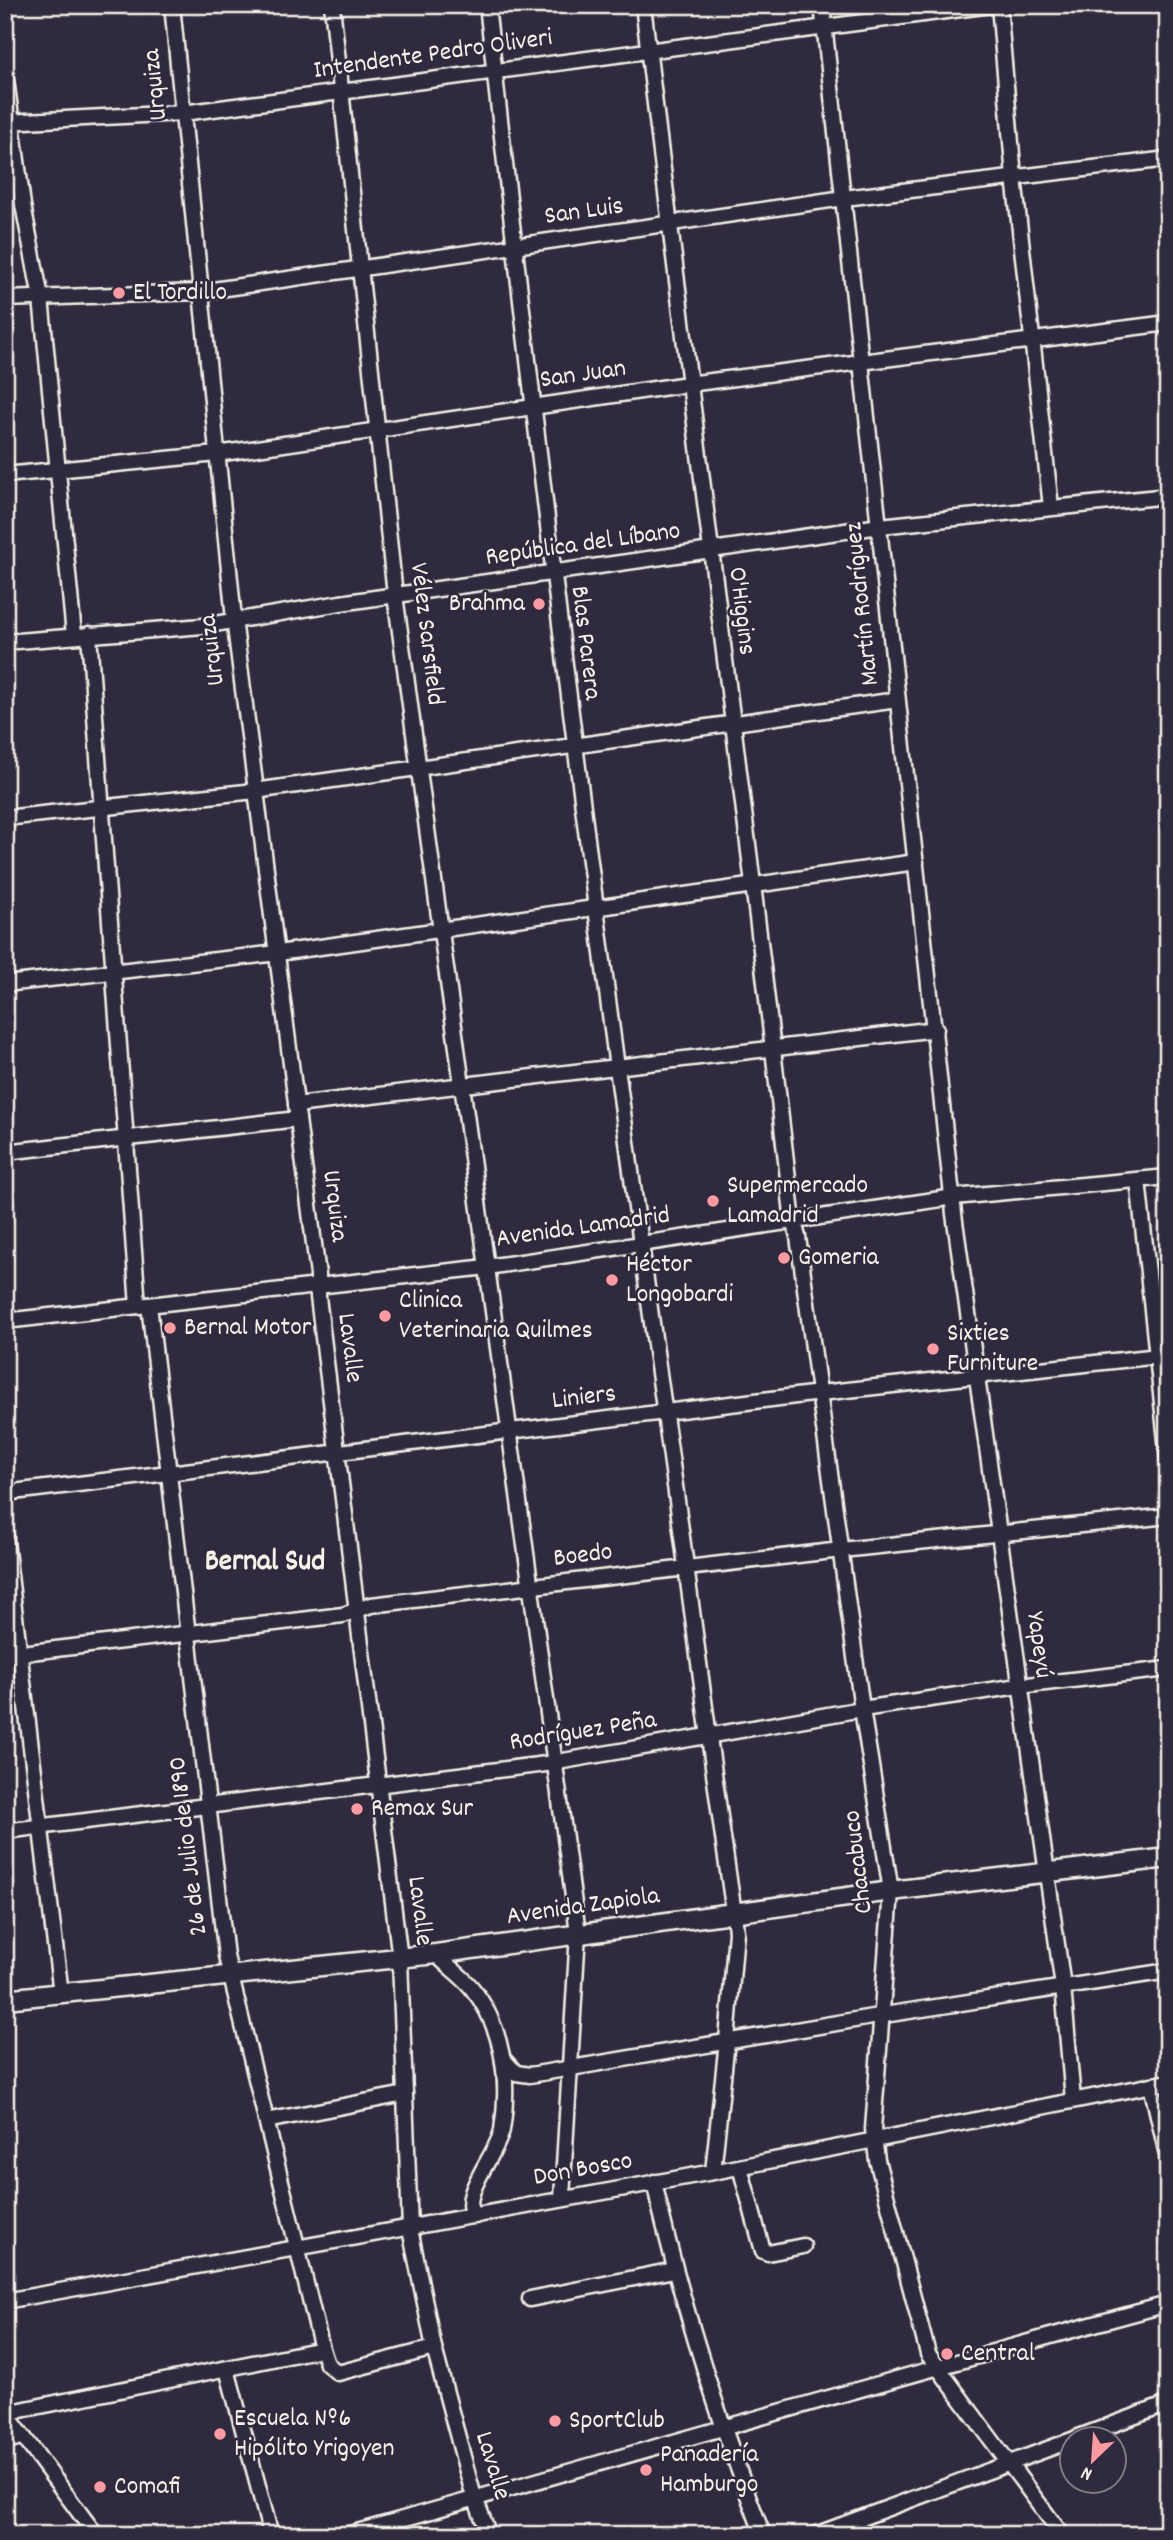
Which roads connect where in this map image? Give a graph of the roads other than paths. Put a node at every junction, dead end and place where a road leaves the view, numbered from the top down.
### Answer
1 (172, 5) edge
2 (332, 5) edge
3 (488, 5) edge
4 (643, 5) edge
5 (822, 5) edge
6 (991, 5) edge
7 (999, 5) edge
8 (824, 26) junction
9 (649, 50) junction
10 (5, 72) edge
11 (495, 73) junction
12 (342, 93) junction
13 (183, 113) junction
14 (9, 122) edge
15 (1168, 159) edge
16 (1014, 177) junction
17 (844, 198) junction
18 (670, 224) junction
19 (517, 246) junction
20 (361, 271) junction
21 (199, 292) junction
22 (41, 298) junction
23 (5, 299) edge
24 (1168, 323) edge
25 (1032, 339) junction
26 (863, 362) junction
27 (688, 384) junction
28 (533, 407) junction
29 (378, 432) junction
30 (216, 454) junction
31 (58, 471) junction
32 (5, 475) edge
33 (1168, 496) edge
34 (1051, 507) junction
35 (880, 526) junction
36 (709, 551) junction
37 (552, 574) junction
38 (396, 595) junction
39 (234, 619) junction
40 (82, 635) junction
41 (5, 642) edge
42 (897, 700) junction
43 (731, 723) junction
44 (574, 744) junction
45 (419, 766) junction
46 (255, 791) junction
47 (101, 809) junction
48 (5, 818) edge
49 (916, 862) junction
50 (754, 885) junction
51 (595, 908) junction
52 (442, 930) junction
53 (278, 953) junction
54 (114, 972) junction
55 (5, 984) edge
56 (936, 1030) junction
57 (773, 1049) junction
58 (617, 1065) junction
59 (463, 1084) junction
60 (297, 1112) junction
61 (127, 1138) junction
62 (5, 1152) edge
63 (1168, 1177) edge
64 (1138, 1180) junction
65 (954, 1197) junction
66 (793, 1222) junction
67 (640, 1244) junction
68 (487, 1267) junction
69 (318, 1287) junction
70 (143, 1306) junction
71 (5, 1321) edge
72 (1162, 1355) edge
73 (979, 1375) junction
74 (820, 1393) junction
75 (665, 1414) junction
76 (510, 1432) junction
77 (338, 1453) junction
78 (1168, 1459) edge
79 (167, 1472) junction
80 (5, 1493) edge
81 (1168, 1516) edge
82 (5, 1534) edge
83 (998, 1534) junction
84 (841, 1550) junction
85 (686, 1568) junction
86 (532, 1586) junction
87 (357, 1609) junction
88 (187, 1634) junction
89 (13, 1654) edge
90 (1168, 1670) edge
91 (1019, 1686) junction
92 (862, 1709) junction
93 (708, 1736) junction
94 (555, 1762) junction
95 (378, 1786) junction
96 (209, 1808) junction
97 (42, 1827) junction
98 (5, 1831) edge
99 (1168, 1858) edge
100 (1046, 1872) junction
101 (891, 1891) junction
102 (733, 1906) junction
103 (578, 1933) junction
104 (436, 1954) junction
105 (400, 1959) junction
106 (1168, 1971) edge
107 (232, 1977) junction
108 (1063, 1987) junction
109 (61, 1994) junction
110 (5, 2000) edge
111 (884, 2015) junction
112 (727, 2041) junction
113 (503, 2059) junction
114 (570, 2069) junction
115 (1168, 2082) edge
116 (1151, 2085) junction
117 (405, 2094) junction
118 (1073, 2099) junction
119 (266, 2121) junction
120 (873, 2140) junction
121 (1168, 2159) edge
122 (740, 2167) junction
123 (713, 2172) junction
124 (654, 2182) junction
125 (470, 2194) junction
126 (562, 2198) junction
127 (475, 2216) junction
128 (445, 2222) junction
129 (410, 2229) junction
130 (803, 2246) dead end
131 (299, 2249) junction
132 (674, 2270) junction
133 (530, 2300) dead end
134 (5, 2301) edge
135 (1168, 2304) edge
136 (434, 2348) junction
137 (322, 2349) junction
138 (935, 2367) junction
139 (227, 2369) junction
140 (1168, 2404) edge
141 (6, 2412) edge
142 (1114, 2424) edge
143 (722, 2429) junction
144 (23, 2437) junction
145 (5, 2442) edge
146 (1058, 2445) edge
147 (1009, 2464) junction
148 (475, 2499) junction
149 (96, 2535) edge
150 (271, 2535) edge
151 (346, 2535) edge
152 (489, 2535) edge
153 (763, 2535) edge
154 (815, 2535) edge
155 (1062, 2535) edge

1 - 13 street, Urquiza
2 - 12 street, Vélez Sarsfield
3 - 11 street, Blas Parera
4 - 9 street, O'Higgins
5 - 8 street, Martín Rodríguez
6 - 8 street, Intendente Pedro Oliveri
7 - 16 street
8 - 9 street, Intendente Pedro Oliveri
8 - 17 street, Martín Rodríguez
9 - 11 street, Intendente Pedro Oliveri
9 - 18 street, O'Higgins
10 - 14 street, 26 de Julio de 1890
11 - 12 street, Intendente Pedro Oliveri
11 - 19 street, Blas Parera
12 - 13 street, Intendente Pedro Oliveri
12 - 20 street, Vélez Sarsfield
13 - 14 street, Intendente Pedro Oliveri
13 - 21 street, Urquiza
14 - 22 street, 26 de Julio de 1890
15 - 16 street, San Luis
16 - 17 street, San Luis
16 - 25 street
17 - 18 street, San Luis
17 - 26 street, Martín Rodríguez
18 - 19 street, San Luis
18 - 27 street, O'Higgins
19 - 20 street, San Luis
19 - 28 street, Blas Parera
20 - 21 street, San Luis
20 - 29 street, Vélez Sarsfield
21 - 22 street, San Luis
21 - 30 street, Urquiza
22 - 23 street, San Luis
22 - 31 street, 26 de Julio de 1890
24 - 25 street, San Juan
25 - 26 street, San Juan
25 - 34 street
26 - 27 street, San Juan
26 - 35 street, Martín Rodríguez
27 - 28 street, San Juan
27 - 36 street, O'Higgins
28 - 29 street, San Juan
28 - 37 street, Blas Parera
29 - 30 street, San Juan
29 - 38 street, Vélez Sarsfield
30 - 31 street, San Juan
30 - 39 street, Urquiza
31 - 32 street, San Juan
31 - 40 street, 26 de Julio de 1890
33 - 34 street, República del Líbano
34 - 35 street, República del Líbano
35 - 36 street, República del Líbano
35 - 42 street, Martín Rodríguez
36 - 37 street, República del Líbano
36 - 43 street, O'Higgins
37 - 38 street, República del Líbano
37 - 44 street, Blas Parera
38 - 39 street, República del Líbano
38 - 45 street, Vélez Sarsfield
39 - 40 street, República del Líbano
39 - 46 street, Urquiza
40 - 41 street, República del Líbano
40 - 47 street, 26 de Julio de 1890
42 - 43 street
42 - 49 street, Martín Rodríguez
43 - 44 street
43 - 50 street, O'Higgins
44 - 45 street
44 - 51 street, Blas Parera
45 - 46 street
45 - 52 street, Vélez Sarsfield
46 - 47 street
46 - 53 street, Urquiza
47 - 48 street
47 - 54 street, 26 de Julio de 1890
49 - 50 street
49 - 56 street, Martín Rodríguez
50 - 51 street
50 - 57 street, O'Higgins
51 - 52 street
51 - 58 street, Blas Parera
52 - 53 street
52 - 59 street, Vélez Sarsfield
53 - 54 street
53 - 60 street, Urquiza
54 - 55 street
54 - 61 street, 26 de Julio de 1890
56 - 57 street
56 - 65 street, Martín Rodríguez
57 - 58 street
57 - 66 street, O'Higgins
58 - 59 street
58 - 67 street, Blas Parera
59 - 60 street
59 - 68 street, Vélez Sarsfield
60 - 61 street
60 - 69 street, Urquiza
61 - 62 street
61 - 70 street, 26 de Julio de 1890
63 - 64 street, Avenida Lamadrid
64 - 65 street, Avenida Lamadrid
64 - 72 street
65 - 66 street, Avenida Lamadrid
65 - 73 street, Yapeyú
66 - 67 street, Avenida Lamadrid
66 - 74 street, Chacabuco
67 - 68 street, Avenida Lamadrid
67 - 75 street, Blas Parera
68 - 69 street, Avenida Lamadrid
68 - 76 street, Vélez Sarsfield
69 - 70 street, Avenida Lamadrid
69 - 77 street, Lavalle
70 - 71 street, Avenida Lamadrid
70 - 79 street, 26 de Julio de 1890
72 - 73 street, Liniers
72 - 78 street
73 - 74 street, Liniers
73 - 83 street, Yapeyú
74 - 75 street, Liniers
74 - 84 street, Chacabuco
75 - 76 street, Liniers
75 - 85 street, Blas Parera
76 - 77 street, Liniers
76 - 86 street, Vélez Sarsfield
77 - 79 street, Liniers
77 - 87 street, Lavalle
79 - 80 street, Liniers
79 - 88 street, 26 de Julio de 1890
81 - 83 street, Boedo
82 - 89 street
83 - 84 street, Boedo
83 - 91 street, Yapeyú
84 - 85 street, Boedo
84 - 92 street, Chacabuco
85 - 86 street, Boedo
85 - 93 street, Blas Parera
86 - 87 street, Boedo
86 - 94 street, Vélez Sarsfield
87 - 88 street, Boedo
87 - 95 street, Lavalle
88 - 89 street, Boedo
88 - 96 street, 26 de Julio de 1890
89 - 97 street
90 - 91 street, Rodríguez Peña
91 - 92 street, Rodríguez Peña
91 - 100 street, Yapeyú
92 - 93 street, Rodríguez Peña
92 - 101 street, Chacabuco
93 - 94 street, Rodríguez Peña
93 - 102 street, Blas Parera
94 - 95 street, Rodríguez Peña
94 - 103 street, Vélez Sarsfield
95 - 96 street, Rodríguez Peña
95 - 105 street, Lavalle
96 - 97 street, Rodríguez Peña
96 - 107 street, 26 de Julio de 1890
97 - 98 street, Rodríguez Peña
97 - 109 street
99 - 100 main road, Avenida Zapiola
100 - 101 main road, Avenida Zapiola
100 - 108 street, Yapeyú
101 - 102 main road, Avenida Zapiola
101 - 111 street, Chacabuco
102 - 103 main road, Avenida Zapiola
102 - 112 street, Blas Parera
103 - 104 main road, Avenida Zapiola
103 - 114 street, Vélez Sarsfield
104 - 105 main road, Avenida Zapiola
104 - 113 street
105 - 107 main road, Avenida Zapiola
105 - 117 street, Lavalle
106 - 108 street
107 - 109 main road, Avenida Zapiola
107 - 119 street, 26 de Julio de 1890
108 - 111 street
108 - 118 street, Yapeyú
109 - 110 main road, Avenida Zapiola
111 - 112 street
111 - 120 street, Chacabuco
112 - 114 street
112 - 123 street, Blas Parera
113 - 114 street
113 - 125 street
114 - 126 street, Vélez Sarsfield
115 - 116 street, Don Bosco
116 - 118 street, Don Bosco
116 - 121 street
117 - 119 street
117 - 129 street, Lavalle
118 - 120 street, Don Bosco
119 - 131 street, 26 de Julio de 1890
120 - 122 street, Don Bosco
120 - 138 street, Chacabuco
122 - 123 street, Don Bosco
122 - 130 street
123 - 124 street, Don Bosco
124 - 126 street, Don Bosco
124 - 132 street
125 - 127 street
125 - 128 street
126 - 127 street, Don Bosco
127 - 128 street, Don Bosco
128 - 129 street, Don Bosco
129 - 131 street, Don Bosco
129 - 136 street, Lavalle
131 - 134 street, Don Bosco
131 - 137 street, 26 de Julio de 1890
132 - 133 street
132 - 143 street
135 - 138 street
136 - 137 street, 26 de Julio de 1890
136 - 148 street, Lavalle
137 - 139 street
138 - 143 street
138 - 147 street, Chacabuco
139 - 141 street
139 - 150 street
140 - 142 street
141 - 144 street
143 - 148 street
143 - 153 street
144 - 145 street
144 - 149 street
146 - 147 street
147 - 154 street
147 - 155 street, Chacabuco
148 - 151 street
148 - 152 street, Lavalle

